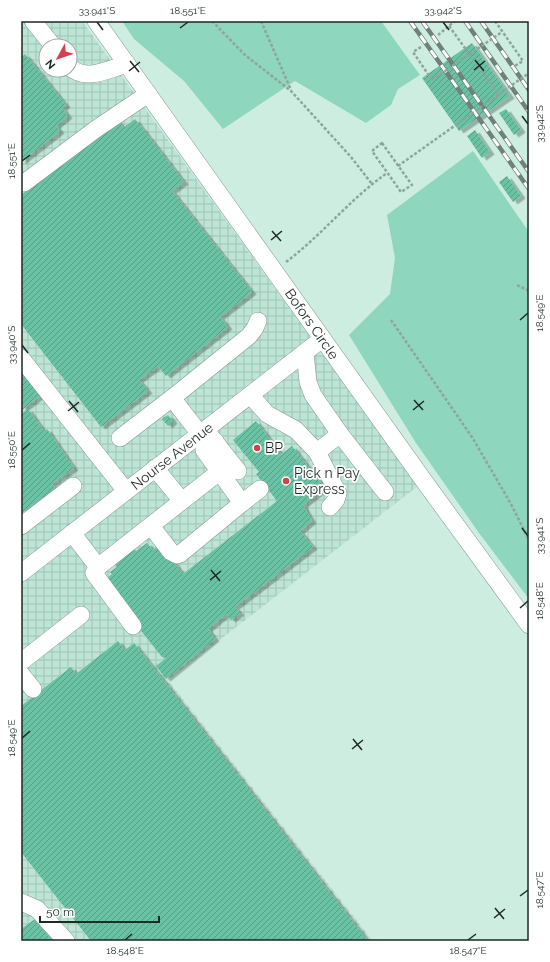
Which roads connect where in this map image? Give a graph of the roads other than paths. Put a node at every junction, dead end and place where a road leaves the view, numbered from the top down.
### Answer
1 (32, 21) edge
2 (96, 21) edge
3 (46, 38) edge
4 (127, 64) junction
5 (78, 71) edge
6 (148, 94) junction
7 (24, 183) dead end
8 (258, 321) dead end
9 (322, 339) junction
10 (305, 352) junction
11 (21, 358) edge
12 (250, 395) junction
13 (172, 398) junction
14 (340, 434) junction
15 (120, 438) dead end
16 (204, 439) junction
17 (317, 452) junction
18 (155, 468) junction
19 (238, 471) dead end
20 (219, 472) junction
21 (73, 486) dead end
22 (260, 489) dead end
23 (126, 491) junction
24 (386, 492) dead end
25 (182, 501) junction
26 (242, 503) junction
27 (330, 507) dead end
28 (21, 526) edge
29 (151, 526) junction
30 (72, 533) junction
31 (98, 567) junction
32 (21, 573) edge
33 (81, 615) dead end
34 (529, 625) edge
35 (133, 626) dead end
36 (21, 662) edge
37 (21, 674) edge
38 (33, 689) dead end
39 (21, 902) edge
40 (66, 941) edge

1 - 3 street
2 - 4 street, Bofors Circle
4 - 5 street
4 - 6 street, Bofors Circle
6 - 7 street
6 - 9 street, Bofors Circle
8 - 13 street
9 - 10 street, Nourse Avenue
9 - 34 street, Bofors Circle
10 - 12 street, Nourse Avenue
10 - 14 street
11 - 23 street
12 - 16 street, Nourse Avenue
12 - 17 street
13 - 15 street
13 - 16 street
14 - 17 street
14 - 24 street
16 - 18 street, Nourse Avenue
16 - 19 street
16 - 20 street
17 - 27 street
18 - 23 street, Nourse Avenue
18 - 25 street
20 - 25 street
20 - 26 street
21 - 28 street
22 - 26 street
23 - 30 street, Nourse Avenue
25 - 29 street
26 - 29 street
29 - 31 street
30 - 31 street
30 - 32 street, Nourse Avenue
31 - 35 street
33 - 36 street
37 - 38 street
39 - 40 street

